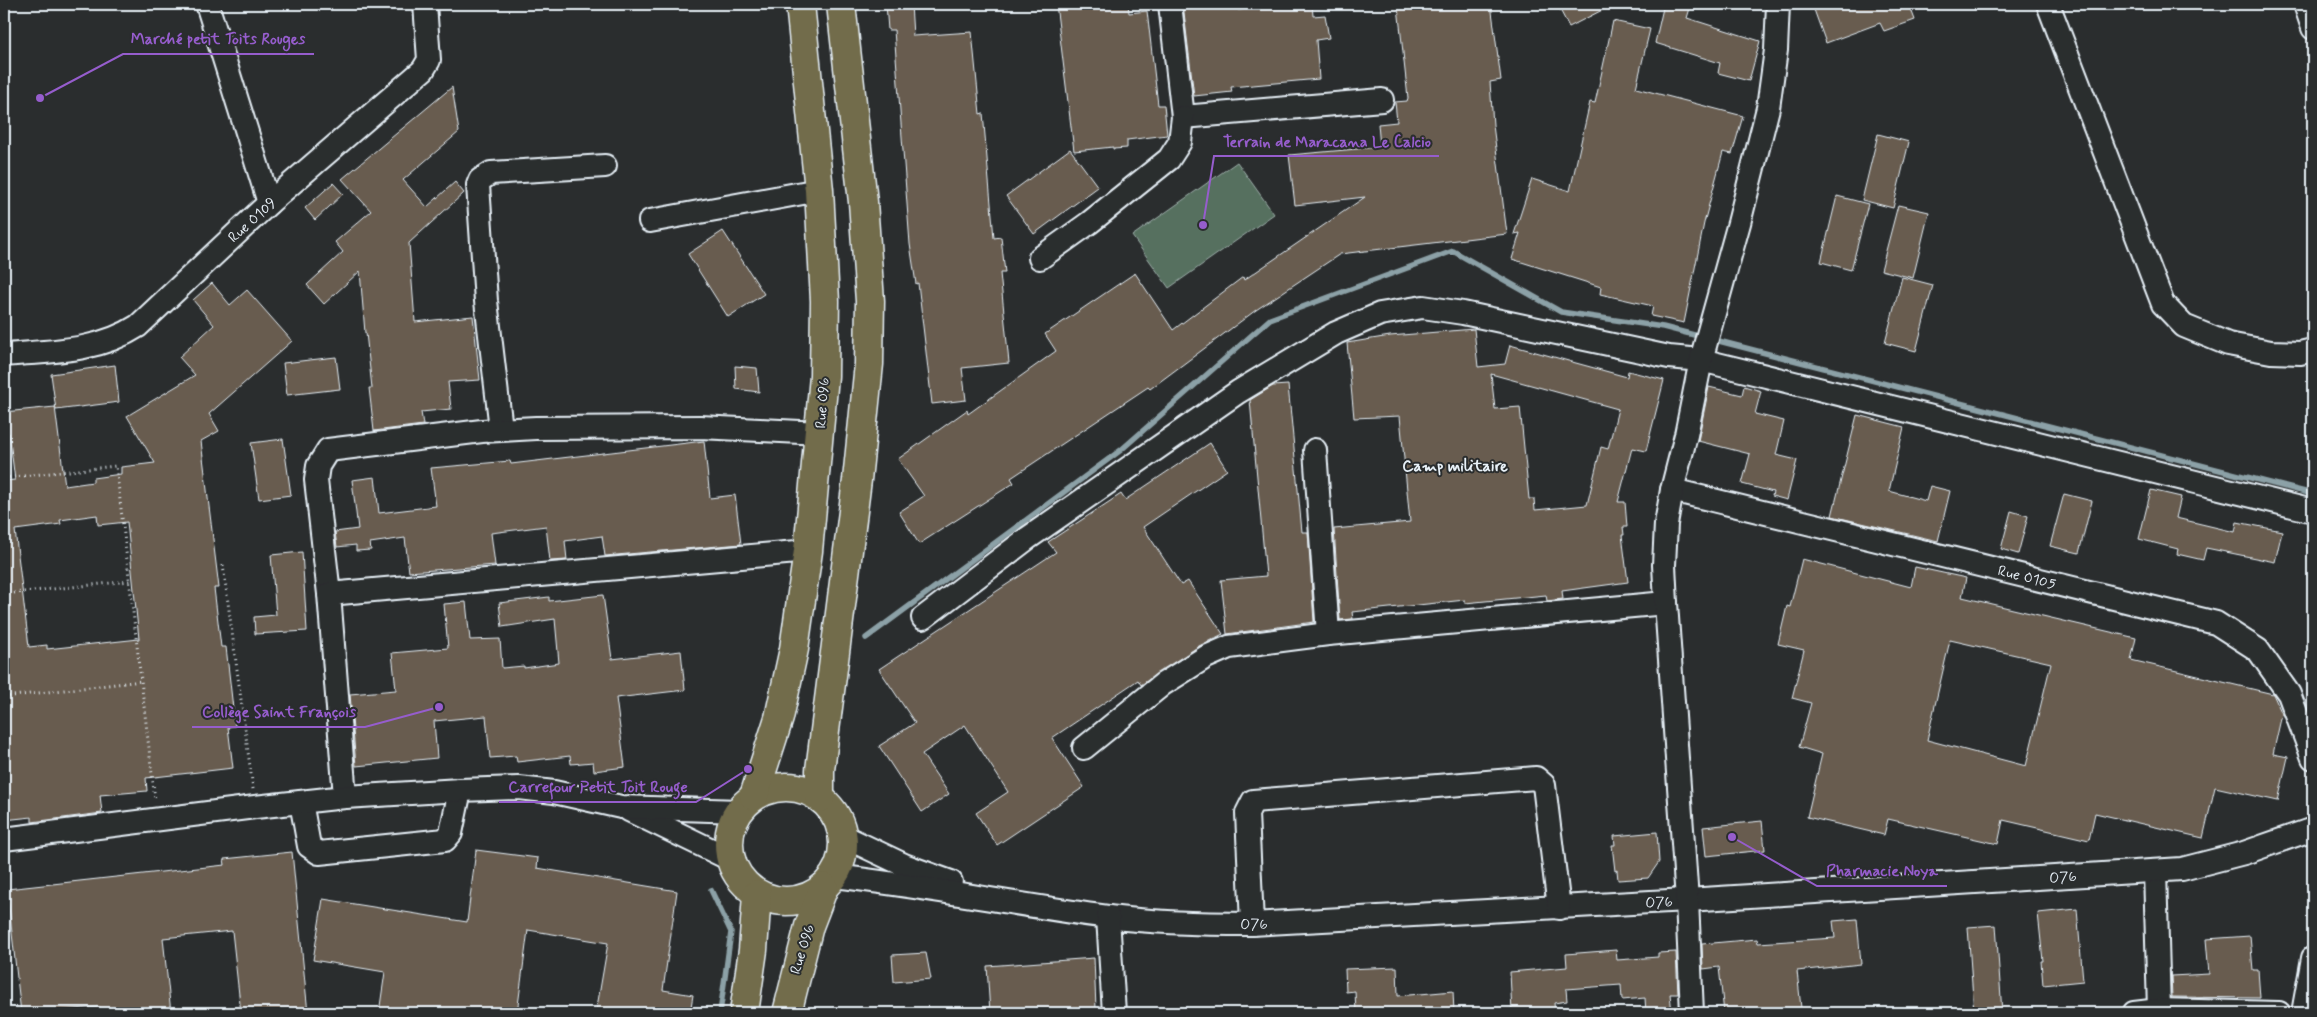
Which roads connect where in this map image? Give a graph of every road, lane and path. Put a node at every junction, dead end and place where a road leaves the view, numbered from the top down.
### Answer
1 (207, 4) edge
2 (425, 4) edge
3 (800, 4) edge
4 (841, 4) edge
5 (1170, 4) edge
6 (1778, 4) edge
7 (2048, 4) edge
8 (2305, 4) edge
9 (2313, 28) edge
10 (1382, 100) dead end
11 (1183, 117) junction
12 (605, 166) dead end
13 (819, 190) junction
14 (270, 203) junction
15 (650, 221) dead end
16 (1040, 258) dead end
17 (2313, 350) edge
18 (4, 355) edge
19 (1701, 360) junction
20 (501, 429) junction
21 (820, 433) junction
22 (1315, 450) dead end
23 (4, 478) edge
24 (1672, 490) junction
25 (2313, 511) edge
26 (808, 550) junction
27 (223, 565) dead end
28 (130, 581) junction
29 (4, 594) edge
30 (329, 594) junction
31 (1666, 603) junction
32 (923, 618) dead end
33 (1328, 634) junction
34 (142, 681) junction
35 (4, 697) edge
36 (1084, 748) dead end
37 (2313, 758) edge
38 (460, 790) junction
39 (345, 797) junction
40 (820, 798) junction
41 (301, 802) junction
42 (747, 803) junction
43 (255, 806) junction
44 (621, 807) junction
45 (157, 818) junction
46 (2313, 829) edge
47 (842, 836) junction
48 (4, 839) edge
49 (730, 859) junction
50 (2155, 871) junction
51 (828, 882) junction
52 (757, 894) junction
53 (999, 899) junction
54 (1687, 900) junction
55 (1559, 908) junction
56 (1108, 917) junction
57 (1252, 924) junction
58 (2313, 958) edge
59 (2159, 1010) junction
60 (744, 1013) edge
61 (787, 1013) edge
62 (1114, 1013) edge
63 (1692, 1013) edge
64 (2134, 1013) edge
65 (2279, 1013) edge
66 (2303, 1013) edge

1 - 14 street
2 - 14 street, Rue O109
3 - 13 main road, Rue O96
4 - 40 main road
5 - 11 street
6 - 19 street
7 - 17 street
8 - 9 street
10 - 11 street
11 - 16 street
12 - 20 street
13 - 15 street
13 - 21 main road, Rue O96
14 - 18 street, Rue O109
19 - 24 street
19 - 25 street
19 - 32 street
20 - 21 street
20 - 30 street
21 - 26 main road, Rue O96
22 - 33 street
23 - 28 path
24 - 31 street
24 - 37 street, Rue O105
26 - 30 street
26 - 42 main road, Rue O96
27 - 43 path
28 - 29 path
28 - 34 path
30 - 39 street
31 - 33 street
31 - 54 street
33 - 36 street
34 - 35 path
34 - 45 path
38 - 39 street
38 - 41 street
38 - 44 street
39 - 41 street
40 - 42 main road
40 - 47 main road
41 - 43 street
42 - 44 street
42 - 49 main road
43 - 45 street
44 - 49 street
45 - 48 street
46 - 50 street, O76
47 - 51 main road
47 - 53 street
49 - 52 main road
50 - 54 street, O76
50 - 59 street
51 - 52 main road
51 - 53 street
51 - 61 main road, Rue O96
52 - 60 main road
53 - 56 street, O76
54 - 55 street, O76
54 - 63 street
55 - 57 street, O76
55 - 57 street
56 - 57 street, O76
56 - 62 street
58 - 66 street
59 - 64 street
59 - 65 street

